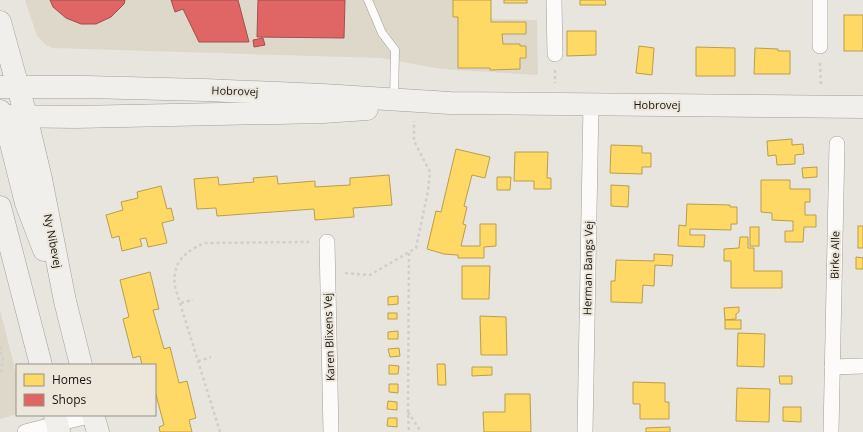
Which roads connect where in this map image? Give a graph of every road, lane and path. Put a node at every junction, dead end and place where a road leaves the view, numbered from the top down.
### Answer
1 (368, 0) edge
2 (554, 0) edge
3 (820, 0) edge
4 (0, 22) edge
5 (820, 46) dead end
6 (555, 54) dead end
7 (7, 103) edge
8 (400, 104) junction
9 (591, 104) junction
10 (863, 107) edge
11 (837, 144) dead end
12 (0, 207) edge
13 (327, 242) joint
14 (409, 252) junction
15 (328, 272) junction
16 (193, 300) dead end
17 (180, 303) junction
18 (0, 346) edge
19 (211, 356) dead end
20 (198, 360) junction
21 (42, 364) edge
22 (81, 364) edge
23 (863, 366) edge
24 (832, 367) junction
25 (0, 376) edge
26 (408, 412) junction
27 (89, 416) edge
28 (93, 416) edge
29 (57, 424) edge
30 (25, 432) edge
31 (98, 432) edge
32 (220, 432) edge
33 (331, 432) edge
34 (409, 432) edge
35 (421, 432) edge
36 (585, 432) edge
37 (831, 432) edge

1 - 8 lane
2 - 6 street
3 - 5 street
4 - 7 main road
7 - 8 main road, Hobrovej
7 - 8 main road, Hobrovej
7 - 22 main road, Ny Nibevej
8 - 9 main road, Hobrovej
8 - 14 path
9 - 10 main road, Hobrovej
9 - 36 street, Herman Bangs Vej
11 - 24 street, Birke Alle
12 - 21 main road
13 - 15 street, Karen Blixens Vej
13 - 17 path
14 - 15 path
14 - 26 path
15 - 33 street, Karen Blixens Vej
16 - 17 path
17 - 20 path
18 - 25 path
19 - 20 path
20 - 32 path
23 - 24 street
24 - 37 street, Birke Alle
26 - 34 path
26 - 35 path
27 - 29 street
28 - 31 main road
29 - 30 street

